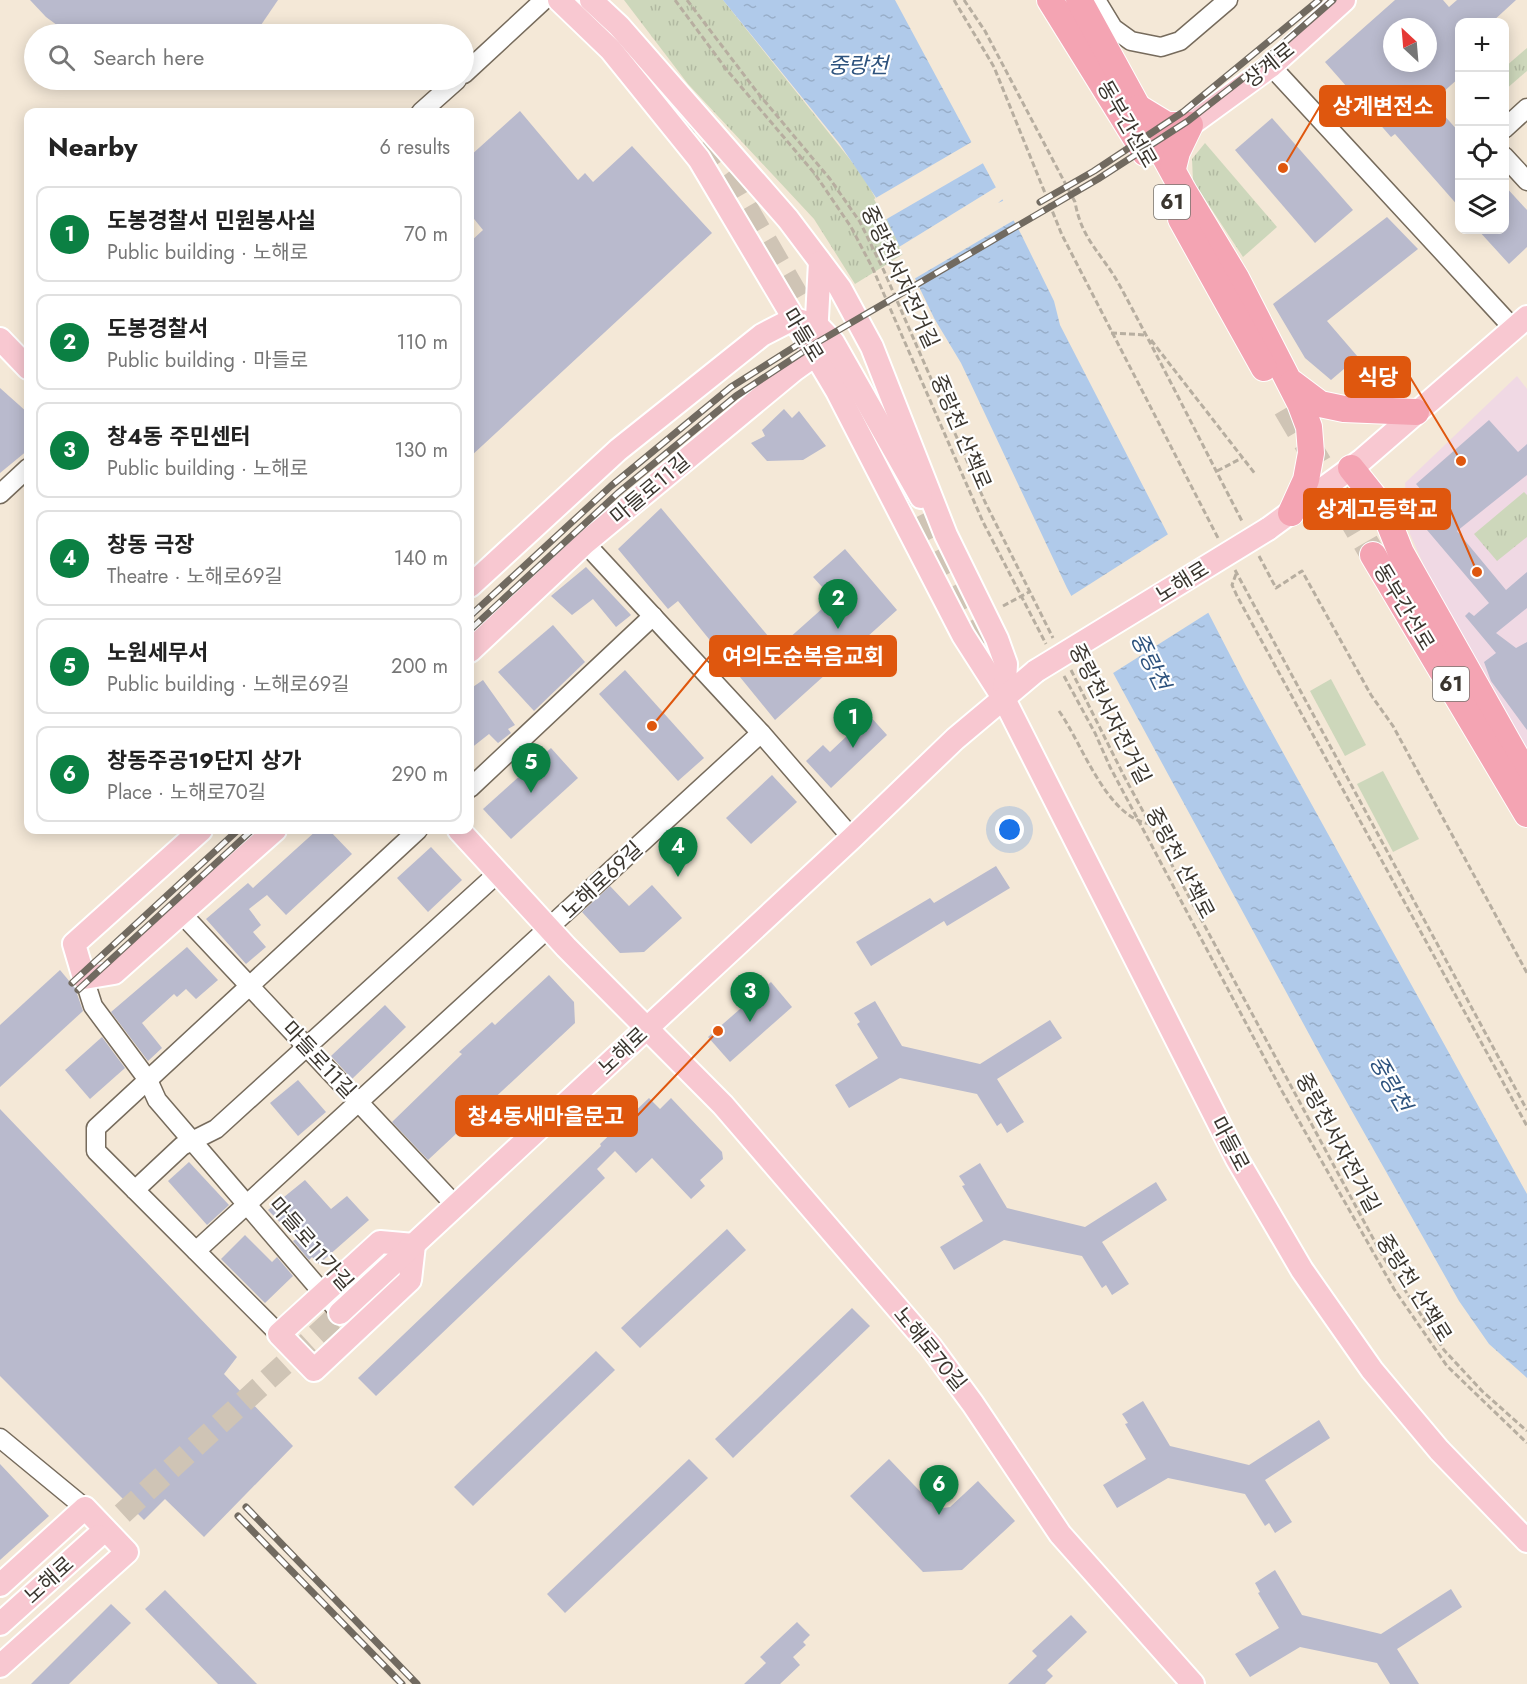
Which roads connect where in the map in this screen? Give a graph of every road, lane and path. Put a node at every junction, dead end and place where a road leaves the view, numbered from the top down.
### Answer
1 (544, 0) edge
2 (559, 0) edge
3 (591, 0) edge
4 (675, 0) edge
5 (687, 0) edge
6 (964, 0) edge
7 (1050, 0) edge
8 (1079, 0) edge
9 (1096, 0) edge
10 (1227, 0) edge
11 (1344, 0) edge
12 (474, 65) edge
13 (1271, 66) junction
14 (446, 90) edge
15 (1138, 107) junction
16 (426, 108) edge
17 (1527, 108) edge
18 (1190, 126) junction
19 (1507, 126) edge
20 (1509, 160) edge
21 (1173, 168) junction
22 (1524, 173) edge
23 (820, 262) junction
24 (793, 319) junction
25 (1521, 323) edge
26 (818, 326) junction
27 (1111, 333) dead end
28 (1147, 335) junction
29 (0, 339) edge
30 (815, 356) junction
31 (24, 364) edge
32 (1289, 381) junction
33 (778, 383) junction
34 (837, 391) junction
35 (1286, 408) tunnel mouth
36 (1416, 412) junction
37 (1242, 458) junction
38 (1351, 468) junction
39 (1216, 471) junction
40 (24, 472) edge
41 (1256, 475) dead end
42 (0, 494) edge
43 (1291, 513) junction
44 (1243, 525) dead end
45 (946, 535) junction
46 (1261, 537) junction
47 (585, 543) junction
48 (1372, 555) tunnel mouth
49 (1236, 572) dead end
50 (474, 582) edge
51 (1029, 592) junction
52 (1020, 597) junction
53 (1003, 606) dead end
54 (653, 616) junction
55 (1048, 646) dead end
56 (474, 647) edge
57 (1058, 647) dead end
58 (1059, 666) dead end
59 (1070, 668) dead end
60 (1004, 699) junction
61 (1059, 711) dead end
62 (761, 733) junction
63 (1527, 776) edge
64 (474, 784) edge
65 (1527, 814) edge
66 (1140, 823) junction
67 (1150, 824) junction
68 (197, 834) edge
69 (271, 834) edge
70 (414, 834) edge
71 (463, 834) edge
72 (852, 838) junction
73 (498, 873) junction
74 (182, 914) junction
75 (549, 929) junction
76 (1527, 973) edge
77 (84, 978) junction
78 (250, 985) junction
79 (647, 1029) junction
80 (308, 1048) junction
81 (148, 1080) junction
82 (358, 1103) junction
83 (1527, 1126) edge
84 (192, 1141) junction
85 (135, 1190) junction
86 (247, 1205) junction
87 (456, 1206) junction
88 (414, 1245) junction
89 (196, 1251) junction
90 (323, 1294) junction
91 (340, 1313) joint
92 (279, 1334) junction
93 (1527, 1431) edge
94 (0, 1438) edge
95 (1527, 1443) edge
96 (85, 1508) junction
97 (98, 1536) tunnel mouth
98 (1527, 1541) edge
99 (0, 1585) edge
100 (0, 1624) edge
101 (0, 1666) edge
102 (1193, 1684) edge

1 - 12 street
2 - 24 main road, 마들로
3 - 23 main road
4 - 52 path, 중랑천 산책로
5 - 51 path, 중랑천서자전거길
6 - 28 path
7 - 35 highway, 동부간선로 / 61
8 - 15 highway
9 - 10 street
11 - 13 main road, 상계로
13 - 18 main road, 상계로
13 - 25 street, 노해로
14 - 16 street
15 - 18 highway
15 - 21 highway
17 - 19 street
18 - 21 highway
20 - 22 street
21 - 32 highway
23 - 26 main road
23 - 45 main road
24 - 26 main road
24 - 30 main road, 마들로
24 - 50 main road
25 - 36 main road, 노해로
26 - 30 main road
26 - 45 main road
27 - 28 path
28 - 37 path
28 - 39 path
29 - 31 main road
30 - 33 main road, 마들로11길
30 - 34 main road, 마들로
32 - 36 highway
32 - 43 highway
33 - 34 main road
33 - 47 main road, 마들로11길
34 - 60 main road, 마들로
36 - 38 main road, 노해로
37 - 39 path
37 - 41 path
38 - 43 main road, 노해로
38 - 63 highway
39 - 44 path
40 - 42 street
43 - 46 main road, 노해로
45 - 60 main road
46 - 60 main road, 노해로, bridge
46 - 76 path
47 - 54 street
47 - 56 main road, 마들로11길
48 - 65 highway, 동부간선로 / 61
49 - 83 path
51 - 52 path
51 - 57 path, 중랑천서자전거길
52 - 53 path
52 - 55 path, 중랑천 산책로
54 - 62 street
54 - 64 street
58 - 66 path, 중랑천 산책로
59 - 67 path, 중랑천서자전거길
60 - 72 main road, 노해로
60 - 98 main road, 마들로
61 - 66 path
62 - 72 street
62 - 75 street, 노해로69길
66 - 67 path
66 - 95 path, 중랑천 산책로
67 - 93 path, 중랑천서자전거길
68 - 77 main road
69 - 74 main road
70 - 78 street
71 - 73 main road, 노해로69길
72 - 79 main road, 노해로
73 - 75 main road, 노해로69길
73 - 80 street
74 - 77 main road
74 - 78 street, 마들로11길
75 - 79 main road, 노해로69길
75 - 82 street, 노해로69길
77 - 81 street, 마들로11가길
78 - 80 street, 마들로11길
78 - 81 street
79 - 87 main road, 노해로
79 - 102 main road, 노해로70길
80 - 82 street, 마들로11길
80 - 84 street
81 - 84 street, 마들로11가길
81 - 85 street
82 - 86 street, 마들로11가길
82 - 87 street, 마들로11길
84 - 85 street
84 - 86 street, 마들로11가길
85 - 89 street
86 - 89 street, 마들로11가길
86 - 90 street, 마들로11가길
87 - 88 main road, 노해로
88 - 90 main road
88 - 91 main road, 노해로
88 - 92 main road
89 - 92 street
90 - 91 street, 마들로11가길
90 - 92 main road
94 - 96 street
96 - 99 main road
96 - 101 main road
97 - 100 main road, 노해로

